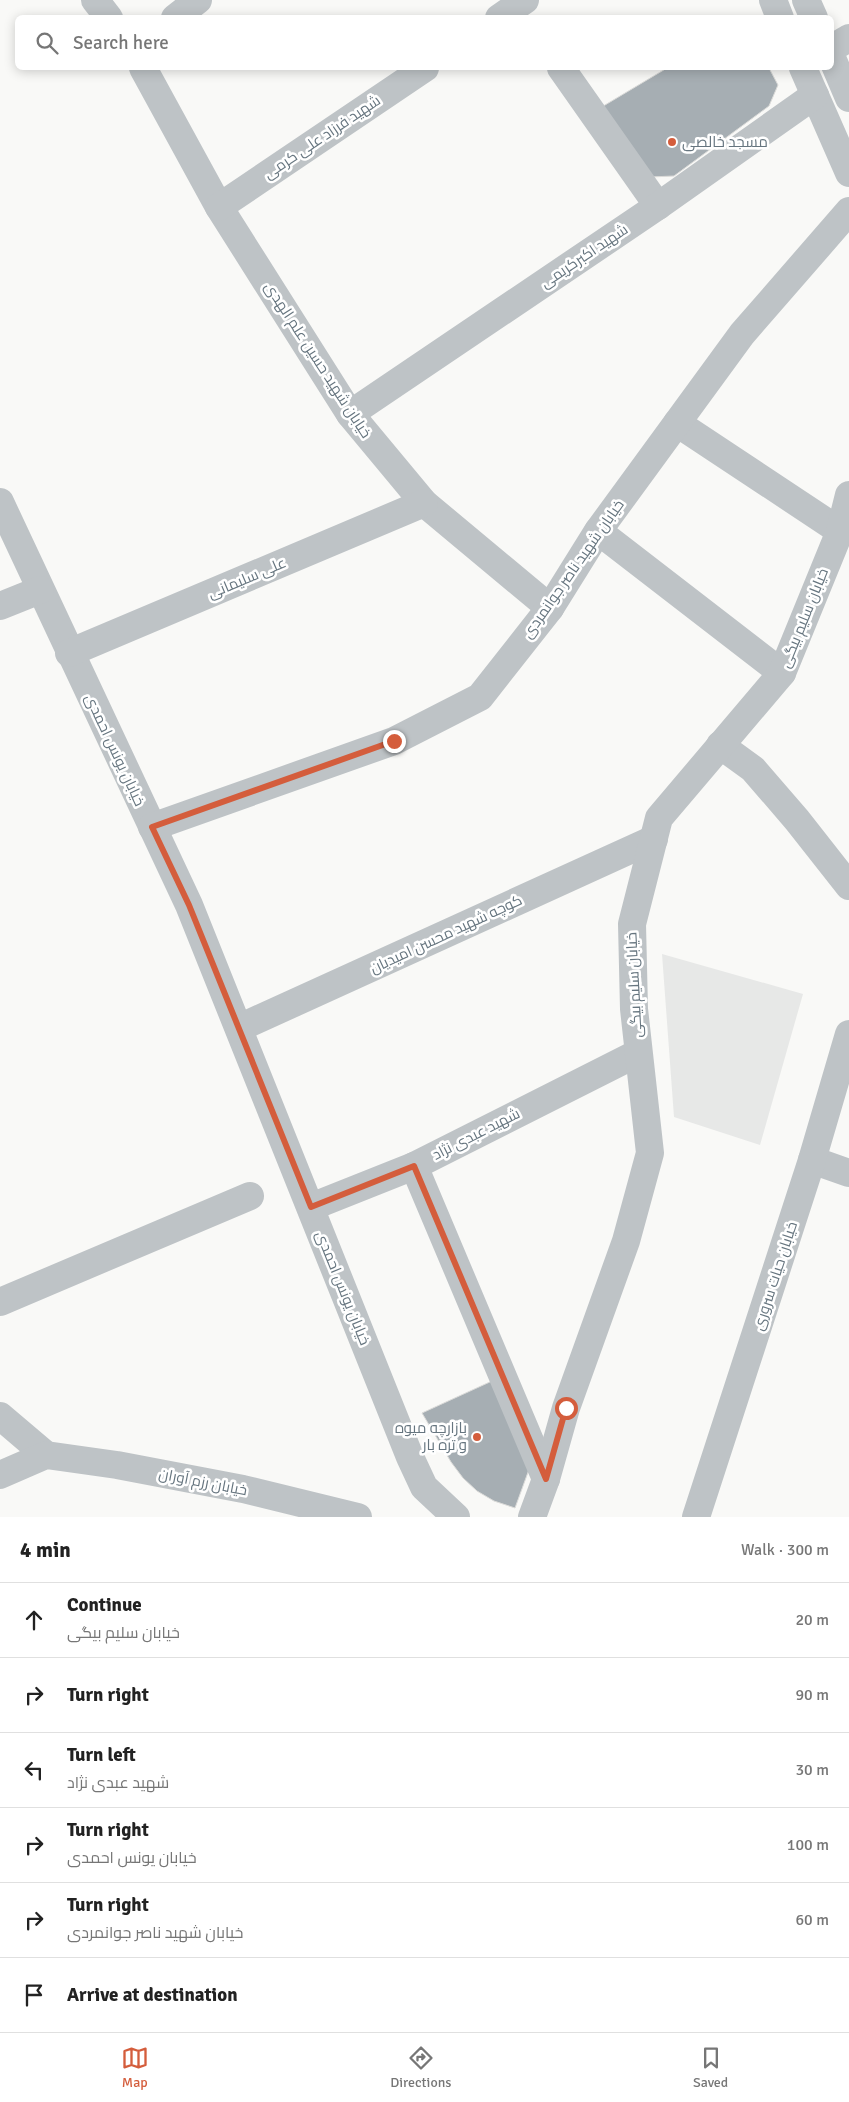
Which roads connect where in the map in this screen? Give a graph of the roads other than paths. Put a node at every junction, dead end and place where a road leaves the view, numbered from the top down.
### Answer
1 (95, 0) edge
2 (198, 0) edge
3 (773, 0) edge
4 (806, 0) edge
5 (107, 15) edge
6 (179, 15) edge
7 (779, 15) edge
8 (813, 15) edge
9 (849, 38) edge
10 (834, 47) edge
11 (834, 63) edge
12 (144, 70) edge
13 (422, 70) edge
14 (562, 70) edge
15 (804, 70) edge
16 (815, 95) junction
17 (849, 98) edge
18 (849, 173) edge
19 (658, 206) junction
20 (219, 207) junction
21 (849, 211) edge
22 (350, 414) junction
23 (677, 423) junction
24 (849, 495) edge
25 (0, 502) edge
26 (424, 503) junction
27 (598, 531) junction
28 (841, 543) edge
29 (40, 590) junction
30 (0, 606) edge
31 (550, 608) junction
32 (69, 654) junction
33 (782, 673) junction
34 (720, 746) junction
35 (152, 827) junction
36 (654, 839) junction
37 (849, 886) edge
38 (238, 1028) junction
39 (849, 1034) edge
40 (638, 1053) junction
41 (812, 1160) junction
42 (414, 1166) junction
43 (849, 1173) edge
44 (250, 1196) dead end
45 (311, 1207) junction
46 (0, 1302) edge
47 (0, 1416) edge
48 (46, 1455) junction
49 (0, 1475) edge
50 (546, 1479) junction
51 (358, 1517) edge
52 (456, 1517) edge
53 (532, 1517) edge
54 (696, 1517) edge

1 - 5 street
2 - 6 street
3 - 7 street
4 - 8 street
9 - 10 street
11 - 17 street
12 - 20 street, خیابان شهید حسین علم الهدی
13 - 20 street, شهید فرزاد علی کرمی
14 - 19 street
15 - 16 street
16 - 18 street
16 - 19 street, شهید اکبرکریمی
19 - 22 street, شهید اکبرکریمی
20 - 22 street, خیابان شهید حسین علم الهدی
21 - 23 street, خیابان شهید ناصر جوانمردی
22 - 26 street, خیابان شهید حسین علم الهدی
23 - 27 street, خیابان شهید ناصر جوانمردی
23 - 28 street
24 - 28 street, خیابان سلیم بیگی
25 - 29 street, خیابان یونس احمدی
26 - 31 street, خیابان شهید حسین علم الهدی
26 - 32 street, علی سلیمانی
27 - 31 street, خیابان شهید ناصر جوانمردی
27 - 33 street
28 - 33 street, خیابان سلیم بیگی
29 - 30 street
29 - 32 street, خیابان یونس احمدی
31 - 35 street, خیابان شهید ناصر جوانمردی
32 - 35 street, خیابان یونس احمدی
33 - 34 street, خیابان سلیم بیگی
34 - 36 street, خیابان سلیم بیگی
34 - 37 street
35 - 38 street, خیابان یونس احمدی
36 - 38 street, کوچه شهید محسن امیدیان
36 - 40 street, خیابان سلیم بیگی
38 - 45 street, خیابان یونس احمدی
39 - 41 street, خیابان حیات سروری
40 - 42 street, شهید عبدی نژاد
40 - 50 street, خیابان سلیم بیگی
41 - 43 street
41 - 54 street, خیابان حیات سروری
42 - 45 street, شهید عبدی نژاد
42 - 50 street
44 - 46 street
45 - 52 street, خیابان یونس احمدی
47 - 48 street
48 - 49 street
48 - 51 street, خیابان رزم آوران
50 - 53 street, خیابان سلیم بیگی

